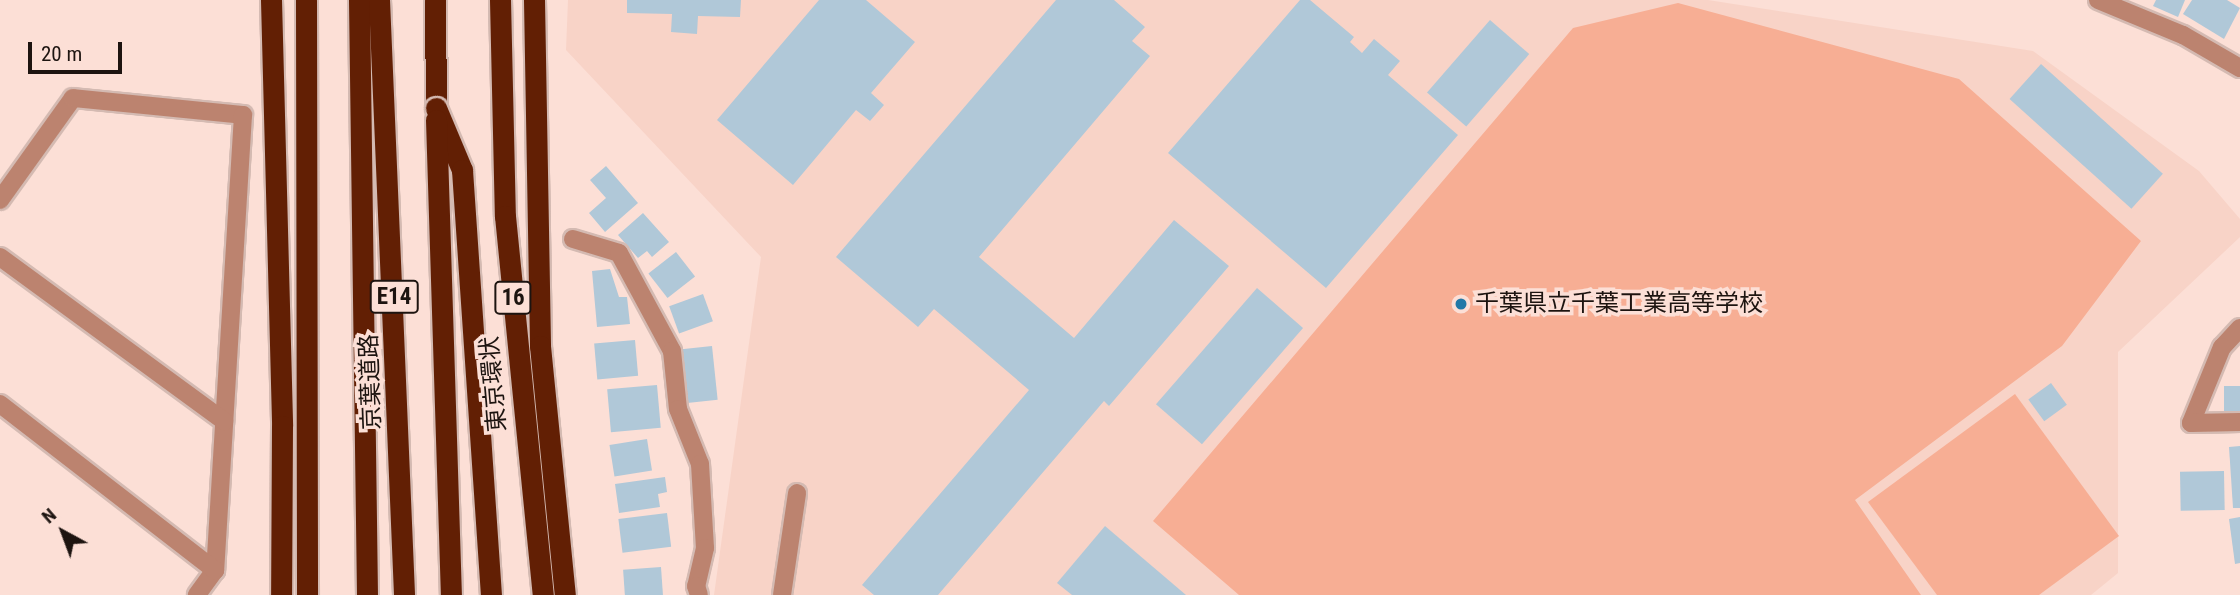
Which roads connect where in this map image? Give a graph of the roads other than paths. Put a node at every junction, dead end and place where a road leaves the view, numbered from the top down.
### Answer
1 (271, 0) edge
2 (306, 0) edge
3 (359, 0) edge
4 (379, 0) edge
5 (435, 0) edge
6 (500, 0) edge
7 (534, 0) edge
8 (2098, 0) edge
9 (2240, 68) edge
10 (436, 108) junction
11 (0, 200) edge
12 (573, 239) dead end
13 (0, 257) edge
14 (2240, 328) edge
15 (540, 346) junction
16 (0, 404) edge
17 (522, 406) junction
18 (224, 421) junction
19 (2240, 422) edge
20 (282, 426) junction
21 (304, 488) junction
22 (797, 493) dead end
23 (536, 530) junction
24 (215, 570) junction
25 (306, 591) edge
26 (197, 595) edge
27 (282, 595) edge
28 (367, 595) edge
29 (404, 595) edge
30 (451, 595) edge
31 (491, 595) edge
32 (543, 595) edge
33 (565, 595) edge
34 (699, 595) edge
35 (782, 595) edge

1 - 20 highway, bridge
2 - 21 highway, bridge
3 - 28 highway, bridge
4 - 29 highway, 京葉道路 / E14, bridge
5 - 10 highway, E14
6 - 17 highway, 東京環状 / 16, bridge
7 - 15 highway, 16, bridge
8 - 9 street
10 - 30 highway, E14, bridge
10 - 31 highway, bridge
11 - 18 street
12 - 34 street
13 - 18 street
14 - 19 street
15 - 17 highway, 16, bridge
15 - 33 highway, 16, bridge
16 - 24 street
17 - 23 highway, 東京環状 / 16, bridge
18 - 24 street
20 - 21 highway, bridge
20 - 27 highway, bridge
21 - 25 highway, bridge
22 - 35 street
23 - 32 highway, 東京環状 / 16, bridge
23 - 33 highway, bridge
24 - 26 street

